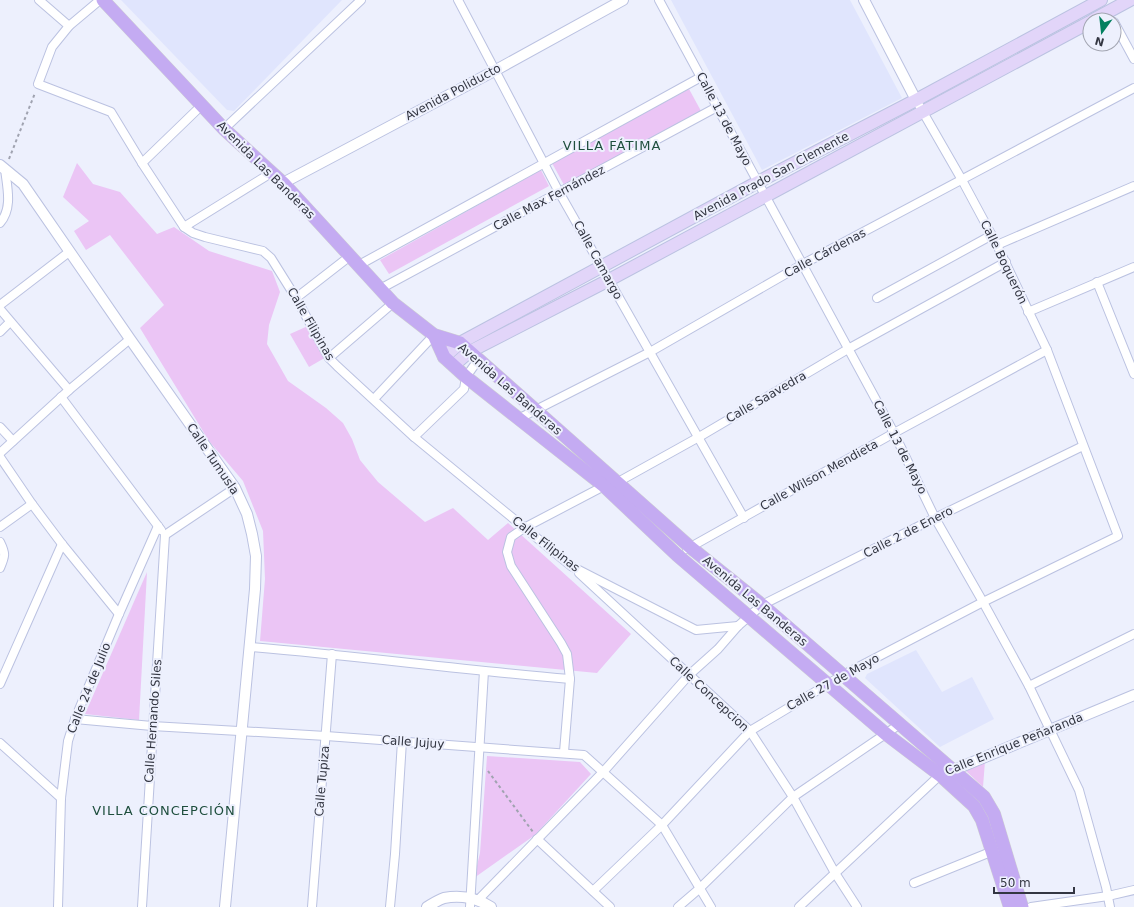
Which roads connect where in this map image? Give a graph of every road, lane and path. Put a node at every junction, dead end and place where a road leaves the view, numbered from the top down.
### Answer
1 (39, 0) edge
2 (102, 0) edge
3 (359, 0) edge
4 (458, 0) edge
5 (623, 0) edge
6 (659, 0) edge
7 (864, 0) edge
8 (1102, 0) edge
9 (1130, 0) edge
10 (1109, 12) edge
11 (1118, 12) edge
12 (69, 26) junction
13 (1082, 26) edge
14 (1122, 37) edge
15 (1134, 59) edge
16 (496, 70) junction
17 (701, 77) junction
18 (38, 84) junction
19 (1134, 88) edge
20 (916, 100) junction
21 (202, 105) junction
22 (717, 107) junction
23 (923, 112) junction
24 (224, 129) junction
25 (142, 163) junction
26 (544, 163) junction
27 (2, 168) edge
28 (271, 174) junction
29 (962, 180) junction
30 (758, 182) junction
31 (283, 183) junction
32 (1134, 186) edge
33 (559, 192) junction
34 (765, 196) junction
35 (0, 223) edge
36 (184, 227) junction
37 (992, 235) junction
38 (997, 245) junction
39 (70, 252) junction
40 (354, 260) junction
41 (1006, 262) junction
42 (803, 264) junction
43 (603, 267) junction
44 (1134, 267) edge
45 (609, 280) junction
46 (1097, 282) junction
47 (380, 289) junction
48 (296, 298) junction
49 (877, 298) dead end
50 (393, 303) junction
51 (0, 305) edge
52 (0, 309) edge
53 (1028, 312) junction
54 (10, 322) junction
55 (0, 332) edge
56 (434, 335) junction
57 (130, 339) junction
58 (848, 349) junction
59 (1047, 350) junction
60 (469, 352) junction
61 (650, 352) junction
62 (329, 358) junction
63 (449, 361) junction
64 (1134, 374) edge
65 (466, 377) junction
66 (69, 390) junction
67 (61, 397) junction
68 (374, 399) junction
69 (534, 410) junction
70 (518, 419) junction
71 (0, 427) edge
72 (894, 433) junction
73 (699, 436) junction
74 (414, 437) junction
75 (13, 441) junction
76 (1083, 446) junction
77 (0, 453) edge
78 (0, 457) edge
79 (618, 482) junction
80 (604, 486) junction
81 (235, 488) junction
82 (32, 504) junction
83 (744, 518) junction
84 (935, 518) junction
85 (0, 526) edge
86 (158, 526) junction
87 (524, 528) junction
88 (165, 535) junction
89 (1118, 536) joint
90 (0, 542) edge
91 (62, 544) junction
92 (690, 548) junction
93 (677, 555) junction
94 (570, 566) junction
95 (0, 568) edge
96 (983, 602) junction
97 (762, 605) junction
98 (119, 614) junction
99 (748, 616) junction
100 (738, 626) junction
101 (1134, 634) edge
102 (250, 647) junction
103 (332, 654) junction
104 (484, 671) junction
105 (689, 675) junction
106 (843, 675) junction
107 (570, 679) junction
108 (828, 683) junction
109 (0, 684) edge
110 (1028, 686) junction
111 (1134, 695) edge
112 (75, 719) junction
113 (900, 724) junction
114 (152, 726) junction
115 (243, 731) junction
116 (750, 731) junction
117 (1049, 731) junction
118 (886, 734) junction
119 (326, 736) junction
120 (402, 742) junction
121 (0, 743) edge
122 (479, 747) junction
123 (564, 752) junction
124 (478, 759) junction
125 (604, 771) junction
126 (955, 771) junction
127 (940, 775) junction
128 (793, 797) junction
129 (62, 798) junction
130 (662, 825) junction
131 (537, 839) junction
132 (993, 851) junction
133 (835, 873) junction
134 (914, 883) dead end
135 (699, 888) junction
136 (1134, 890) edge
137 (593, 891) junction
138 (1108, 896) junction
139 (473, 902) edge
140 (58, 907) edge
141 (142, 907) edge
142 (225, 907) edge
143 (312, 907) edge
144 (390, 907) edge
145 (427, 907) edge
146 (491, 907) edge
147 (610, 907) edge
148 (678, 907) edge
149 (711, 907) edge
150 (799, 907) edge
151 (857, 907) edge
152 (1010, 907) edge
153 (1022, 907) edge
154 (1031, 907) edge
155 (1110, 907) edge

1 - 12 street
2 - 12 street
2 - 21 main road, Avenida Las Banderas
3 - 24 street
4 - 16 street, Calle Camargo
5 - 16 street, Avenida Poliducto
6 - 17 street, Calle 13 de Mayo
7 - 20 street, Calle Boquerón
8 - 10 street
8 - 20 main road, Avenida Prado San Clemente
9 - 11 main road
12 - 18 street
13 - 23 main road, Avenida Prado San Clemente
14 - 15 street
16 - 26 street, Calle Camargo
16 - 31 street, Avenida Poliducto
17 - 22 street, Calle 13 de Mayo
17 - 26 street
18 - 25 street
18 - 27 path
19 - 29 street, Calle Cárdenas
20 - 23 street, Calle Boquerón
20 - 30 main road, Avenida Prado San Clemente
21 - 24 main road, Avenida Las Banderas
21 - 25 street
22 - 30 street, Calle 13 de Mayo
22 - 33 street, Calle Max Fernández
23 - 29 street, Calle Boquerón
23 - 34 main road, Avenida Prado San Clemente
24 - 28 main road, Avenida Las Banderas
25 - 36 street
26 - 33 street, Calle Camargo
26 - 40 street
27 - 35 street
27 - 39 street, Calle Tumusla
28 - 31 main road, Avenida Las Banderas
28 - 36 street
29 - 37 street, Calle Boquerón
29 - 42 street, Calle Cárdenas
30 - 34 street, Calle 13 de Mayo
30 - 43 main road, Avenida Prado San Clemente
31 - 40 main road, Avenida Las Banderas
32 - 38 street
33 - 43 street, Calle Camargo
33 - 47 street, Calle Max Fernández
34 - 42 street, Calle 13 de Mayo
34 - 45 main road, Avenida Prado San Clemente
36 - 48 street, Calle Filipinas
37 - 38 street, Calle Boquerón
37 - 49 street
38 - 41 street, Calle Boquerón
39 - 51 street
39 - 57 street, Calle Tumusla
40 - 47 main road, Avenida Las Banderas
40 - 48 street
41 - 53 street, Calle Boquerón
41 - 58 street, Calle Saavedra
42 - 58 street, Calle 13 de Mayo
42 - 61 street, Calle Cárdenas
43 - 45 street, Calle Camargo
43 - 60 main road, Avenida Prado San Clemente
44 - 46 street
45 - 60 main road, Avenida Prado San Clemente
45 - 61 street, Calle Camargo
46 - 53 street
46 - 64 street
47 - 50 main road, Avenida Las Banderas
48 - 62 street, Calle Filipinas
50 - 56 main road, Avenida Las Banderas
50 - 62 street
52 - 54 street
53 - 59 street, Calle Boquerón
54 - 55 street
54 - 66 street
56 - 60 main road, Avenida Las Banderas
56 - 63 main road, Avenida Las Banderas
56 - 68 street
57 - 66 street
57 - 81 street, Calle Tumusla
58 - 72 street, Calle 13 de Mayo
58 - 73 street, Calle Saavedra
59 - 72 street, Calle Wilson Mendieta
59 - 76 street, Calle Boquerón
60 - 63 main road, Avenida Prado San Clemente
60 - 65 street
60 - 69 main road, Avenida Las Banderas
61 - 69 street, Calle Cárdenas
61 - 73 street, Calle Camargo
62 - 68 street, Calle Filipinas
63 - 65 main road, Avenida Las Banderas
65 - 70 main road, Avenida Las Banderas
65 - 74 street
66 - 67 street
67 - 75 street
67 - 86 street
68 - 74 street, Calle Filipinas
69 - 70 street, Calle Cárdenas
69 - 79 main road, Avenida Las Banderas
70 - 80 main road, Avenida Las Banderas
71 - 75 street
72 - 83 street, Calle Wilson Mendieta
72 - 84 street, Calle 13 de Mayo
73 - 79 street, Calle Saavedra
73 - 83 street, Calle Camargo
74 - 87 street, Calle Filipinas
75 - 77 street
76 - 84 street, Calle 2 de Enero
76 - 89 street, Calle Boquerón
78 - 82 street
79 - 80 street, Calle Saavedra
79 - 92 main road, Avenida Las Banderas
80 - 87 street, Calle Saavedra
80 - 93 main road, Avenida Las Banderas
81 - 88 street
81 - 102 street, Calle Tumusla
82 - 85 street
82 - 91 street
83 - 92 street, Calle Wilson Mendieta
84 - 96 street, Calle 13 de Mayo
84 - 97 street, Calle 2 de Enero
86 - 88 street
86 - 98 street, Calle 24 de Julio
87 - 94 street, Calle Filipinas
87 - 107 street, Calle Saavedra
88 - 114 street, Calle Hernando Siles
89 - 96 street, Calle 27 de Mayo
90 - 95 street
91 - 98 street
91 - 109 street
92 - 93 street, Calle Wilson Mendieta
92 - 97 main road, Avenida Las Banderas
93 - 99 main road, Avenida Las Banderas
94 - 100 street, Calle Filipinas
94 - 105 street, Calle Concepcion
96 - 106 street, Calle 27 de Mayo
96 - 110 street, Calle 13 de Mayo
97 - 99 street, Calle 2 de Enero
97 - 106 main road, Avenida Las Banderas
98 - 112 street, Calle 24 de Julio
99 - 100 street, Calle 2 de Enero
99 - 108 main road, Avenida Las Banderas
100 - 105 street, Calle 2 de Enero
101 - 110 street
102 - 103 street
102 - 115 street, Calle Tumusla
103 - 104 street
103 - 119 street, Calle Tupiza
104 - 107 street
104 - 122 street
105 - 116 street, Calle Concepcion
105 - 125 street, Calle 2 de Enero
106 - 108 street, Calle 27 de Mayo
106 - 113 main road, Avenida Las Banderas
107 - 123 street, Calle Saavedra
108 - 116 street, Calle 27 de Mayo
108 - 118 main road, Avenida Las Banderas
110 - 117 street, Calle 13 de Mayo
111 - 117 street, Calle Enrique Peñaranda
112 - 114 street, Calle Jujuy
112 - 129 street, Calle 24 de Julio
113 - 118 street
113 - 126 main road, Avenida Las Banderas
114 - 115 street, Calle Jujuy
114 - 141 street, Calle Hernando Siles
115 - 119 street, Calle Jujuy
115 - 142 street, Calle Tumusla
116 - 128 street, Calle Concepcion
116 - 130 street, Calle 27 de Mayo
117 - 126 street, Calle Enrique Peñaranda
117 - 138 street, Calle 13 de Mayo
118 - 127 main road, Avenida Las Banderas
118 - 128 street
119 - 120 street, Calle Jujuy
119 - 143 street, Calle Tupiza
120 - 122 street, Calle Jujuy
120 - 144 street
121 - 129 street
122 - 123 street, Calle Jujuy
122 - 124 street
123 - 125 street, Calle Jujuy
124 - 131 path
124 - 139 street
125 - 130 street
125 - 131 street, Calle 2 de Enero
126 - 127 street, Calle Enrique Peñaranda
126 - 153 main road, Avenida Las Banderas
127 - 132 main road, Avenida Las Banderas
127 - 133 street, Calle Enrique Peñaranda
128 - 133 street, Calle Concepcion
128 - 135 street
129 - 140 street, Calle 24 de Julio
130 - 135 street
130 - 137 street, Calle 27 de Mayo
131 - 137 street
131 - 139 street, Calle 2 de Enero
132 - 134 street
132 - 152 main road, Avenida Las Banderas
133 - 150 street, Calle Enrique Peñaranda
133 - 151 street, Calle Concepcion
135 - 148 street
135 - 149 street
136 - 138 street
137 - 147 street
138 - 154 street
138 - 155 street, Calle 13 de Mayo
139 - 145 street
139 - 146 street

